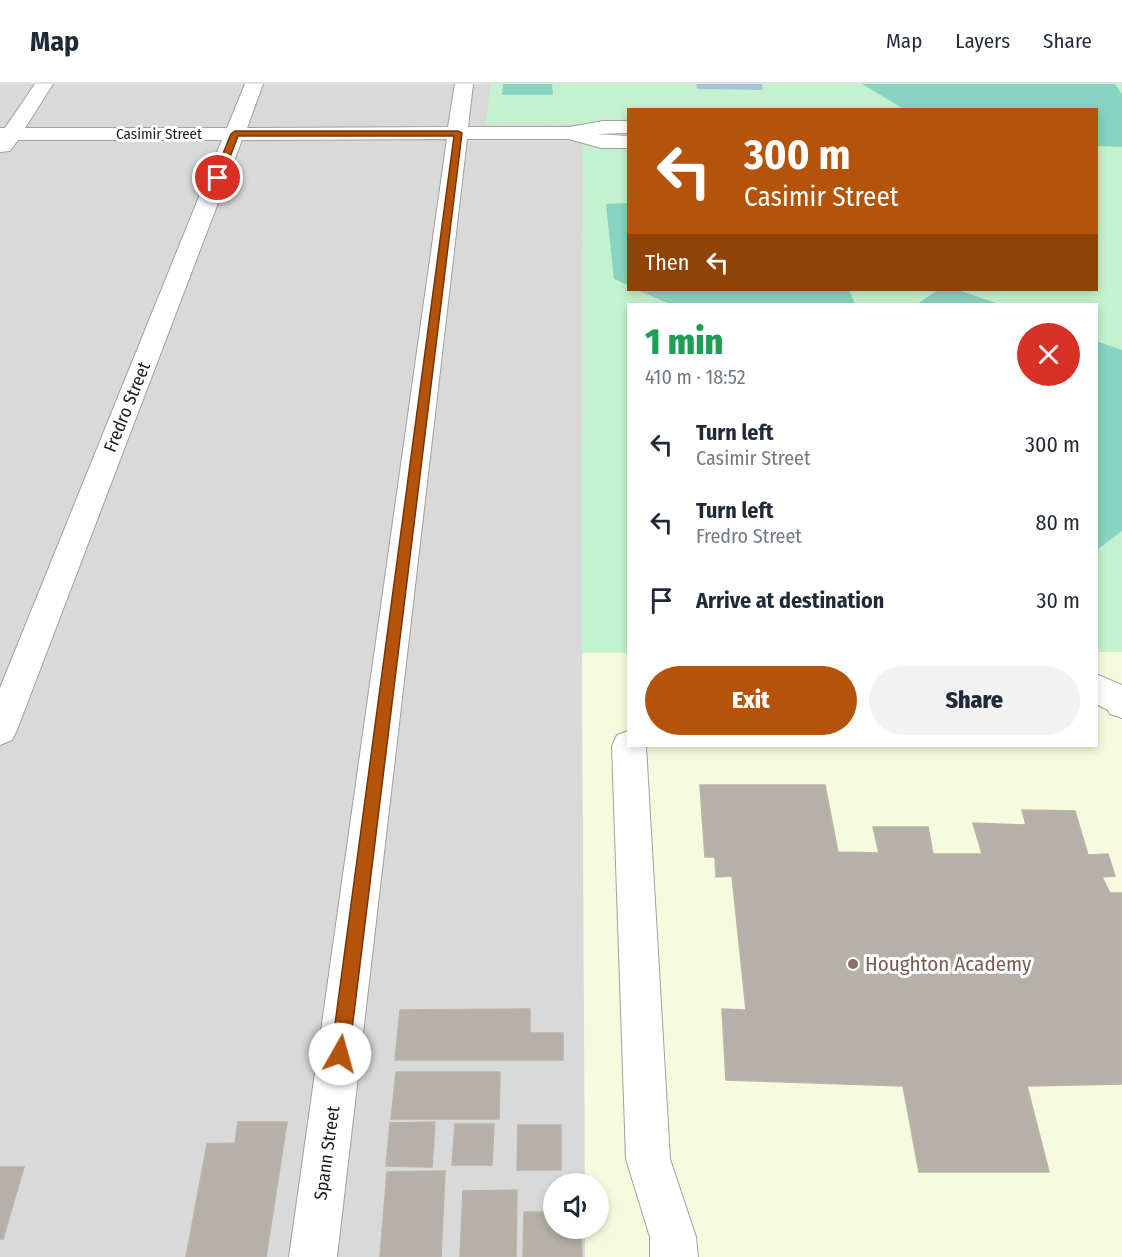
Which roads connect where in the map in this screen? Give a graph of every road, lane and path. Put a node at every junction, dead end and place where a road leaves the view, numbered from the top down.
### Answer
1 (44, 84) edge
2 (254, 84) edge
3 (464, 84) edge
4 (627, 127) edge
5 (458, 133) junction
6 (570, 133) junction
7 (235, 134) junction
8 (4, 140) edge
9 (627, 142) edge
10 (1098, 689) edge
11 (1122, 704) edge
12 (0, 730) edge
13 (629, 747) edge
14 (313, 1257) edge
15 (674, 1257) edge

1 - 8 street
2 - 7 street, Fredro Street
3 - 5 street, Spann Street
4 - 6 street
5 - 6 street, Casimir Street
5 - 7 street, Casimir Street
5 - 14 street, Spann Street
6 - 9 street
7 - 8 street, Casimir Street
7 - 12 street, Fredro Street
10 - 11 street
13 - 15 street

